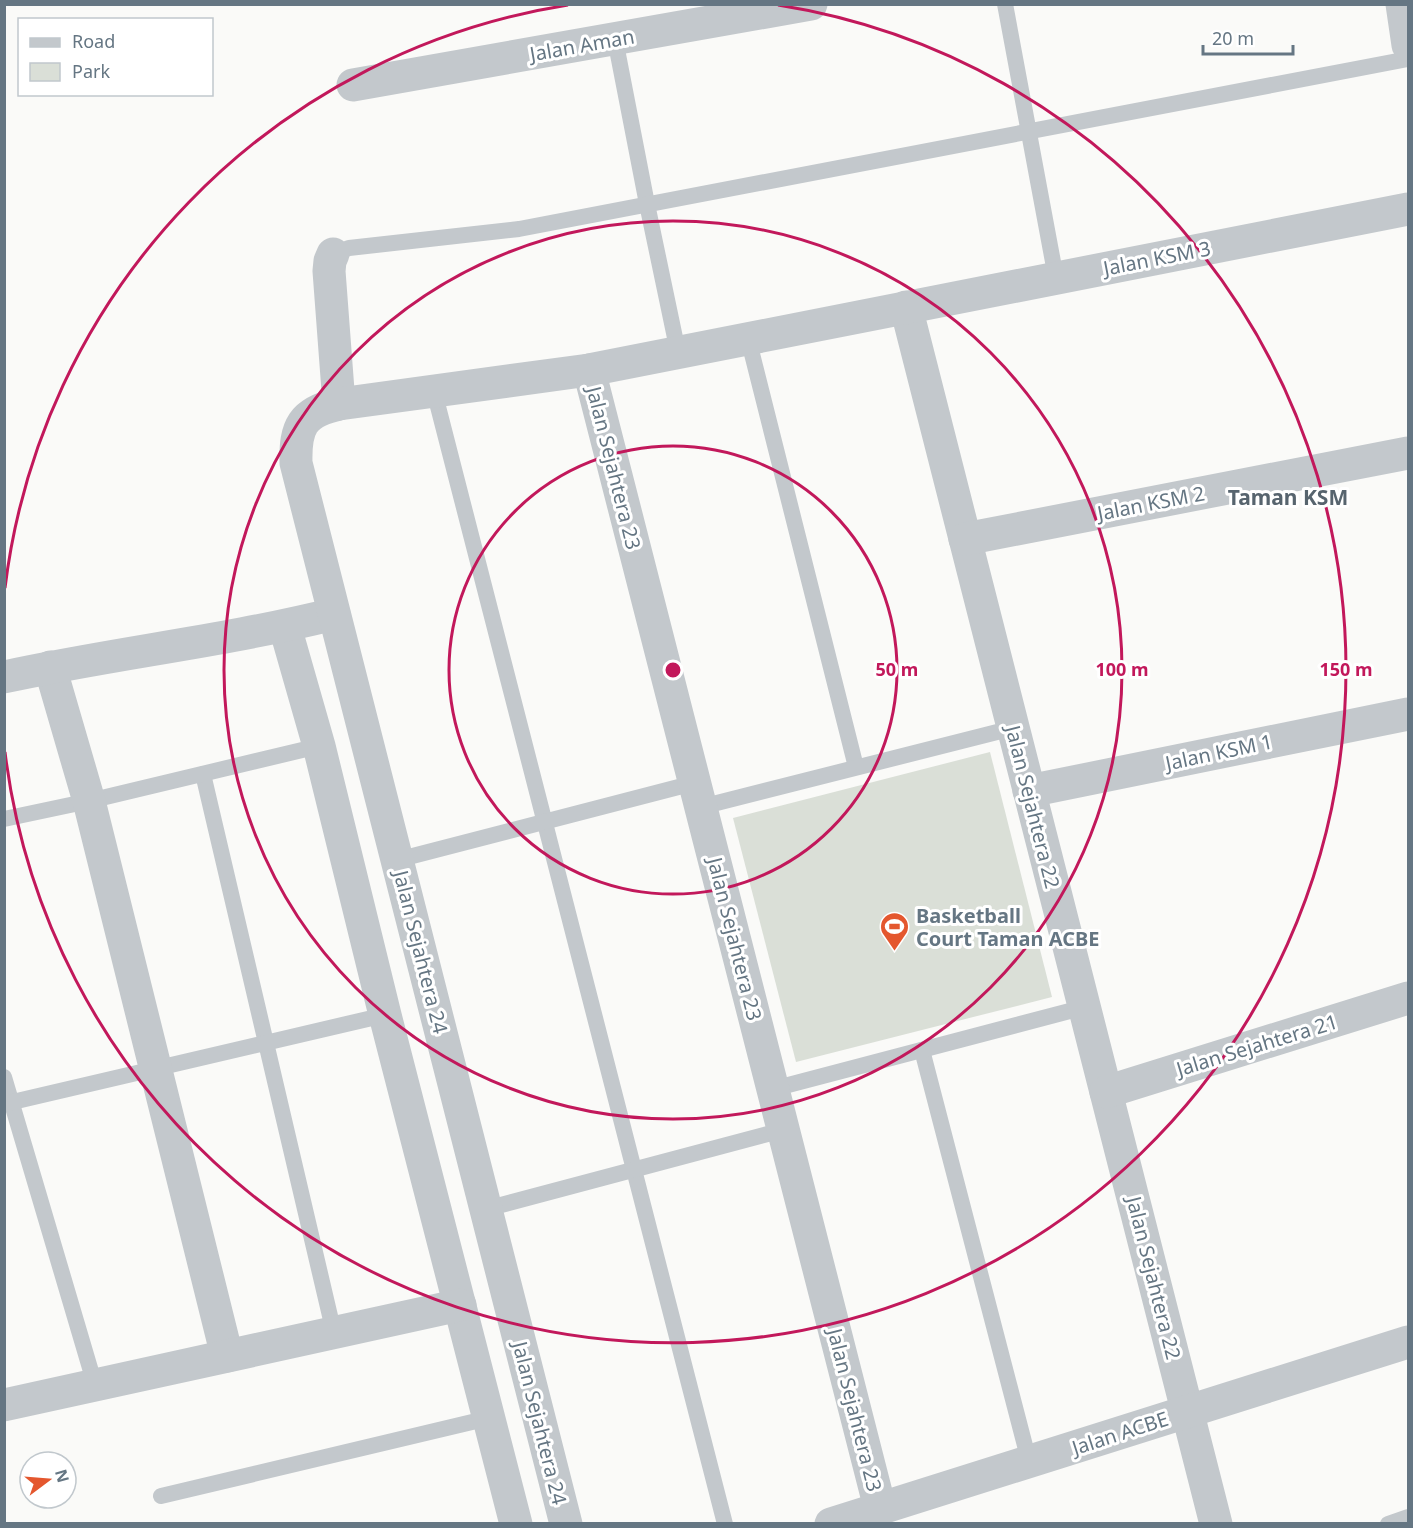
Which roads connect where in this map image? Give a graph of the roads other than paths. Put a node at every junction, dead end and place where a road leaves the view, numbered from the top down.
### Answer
1 (810, 4) edge
2 (1005, 4) edge
3 (1402, 4) edge
4 (615, 39) junction
5 (1408, 45) edge
6 (1408, 59) edge
7 (353, 85) dead end
8 (1028, 132) junction
9 (647, 204) junction
10 (1408, 208) edge
11 (333, 254) joint
12 (1056, 278) junction
13 (906, 307) junction
14 (748, 338) junction
15 (678, 352) junction
16 (589, 370) junction
17 (434, 391) junction
18 (339, 404) junction
19 (1408, 453) edge
20 (965, 539) junction
21 (334, 614) junction
22 (285, 627) junction
23 (50, 667) junction
24 (4, 677) edge
25 (1408, 714) edge
26 (1013, 728) junction
27 (319, 746) junction
28 (856, 767) junction
29 (203, 774) junction
30 (1029, 791) junction
31 (698, 795) junction
32 (89, 801) junction
33 (4, 819) edge
34 (544, 821) junction
35 (397, 860) junction
36 (1408, 998) edge
37 (1085, 1007) junction
38 (385, 1015) junction
39 (267, 1042) junction
40 (922, 1050) junction
41 (154, 1069) junction
42 (4, 1077) edge
43 (773, 1089) junction
44 (1106, 1092) junction
45 (8, 1103) edge
46 (783, 1130) junction
47 (634, 1170) junction
48 (486, 1209) junction
49 (459, 1305) junction
50 (334, 1333) junction
51 (1408, 1342) edge
52 (227, 1356) junction
53 (95, 1385) junction
54 (4, 1405) edge
55 (1188, 1411) junction
56 (489, 1418) junction
57 (1029, 1461) junction
58 (161, 1496) dead end
59 (880, 1508) junction
60 (1408, 1517) edge
61 (516, 1524) edge
62 (566, 1524) edge
63 (724, 1524) edge
64 (831, 1524) edge
65 (1216, 1524) edge
66 (1388, 1524) edge

1 - 4 street, Jalan Aman
2 - 8 lane
3 - 5 street
4 - 7 street, Jalan Aman
4 - 9 lane
6 - 8 lane
8 - 9 lane
8 - 12 lane
9 - 11 lane
9 - 15 lane
10 - 12 street, Jalan KSM 3
11 - 18 street
12 - 13 street, Jalan KSM 3
13 - 14 street, Jalan KSM 3
13 - 20 street, Jalan Sejahtera 22
14 - 15 street, Jalan KSM 3
14 - 28 lane
15 - 16 street, Jalan KSM 3
16 - 17 street, Jalan Sejahtera 24
16 - 31 street, Jalan Sejahtera 23
17 - 18 street, Jalan Sejahtera 24
17 - 34 lane
18 - 21 street, Jalan Sejahtera 24
19 - 20 street, Jalan KSM 2
20 - 26 street, Jalan Sejahtera 22
21 - 22 street
21 - 35 street, Jalan Sejahtera 24
22 - 23 street
22 - 27 street
23 - 24 street
23 - 32 street
25 - 30 street, Jalan KSM 1
26 - 28 lane
26 - 30 street, Jalan Sejahtera 22
27 - 29 lane
27 - 38 street
28 - 31 lane
29 - 32 lane
29 - 39 lane
30 - 37 street, Jalan Sejahtera 22
31 - 34 lane
31 - 43 street, Jalan Sejahtera 23
32 - 33 lane
32 - 41 street
34 - 35 lane
34 - 47 lane
35 - 48 street, Jalan Sejahtera 24
36 - 44 street, Jalan Sejahtera 21
37 - 40 lane
37 - 44 street, Jalan Sejahtera 22
38 - 39 lane
38 - 49 street
39 - 41 lane
39 - 50 lane
40 - 43 lane
40 - 57 lane
41 - 45 lane
41 - 52 street
42 - 45 lane
43 - 46 street, Jalan Sejahtera 23
44 - 55 street, Jalan Sejahtera 22
45 - 53 lane
46 - 47 lane
46 - 59 street, Jalan Sejahtera 23
47 - 48 lane
47 - 63 lane
48 - 62 street, Jalan Sejahtera 24
49 - 50 street
49 - 56 street
50 - 52 street
51 - 55 street, Jalan ACBE
52 - 53 street
53 - 54 street
55 - 57 street, Jalan ACBE
55 - 65 street, Jalan Sejahtera 22
56 - 58 lane
56 - 61 street
57 - 59 street, Jalan ACBE
59 - 64 street, Jalan ACBE
60 - 66 lane

